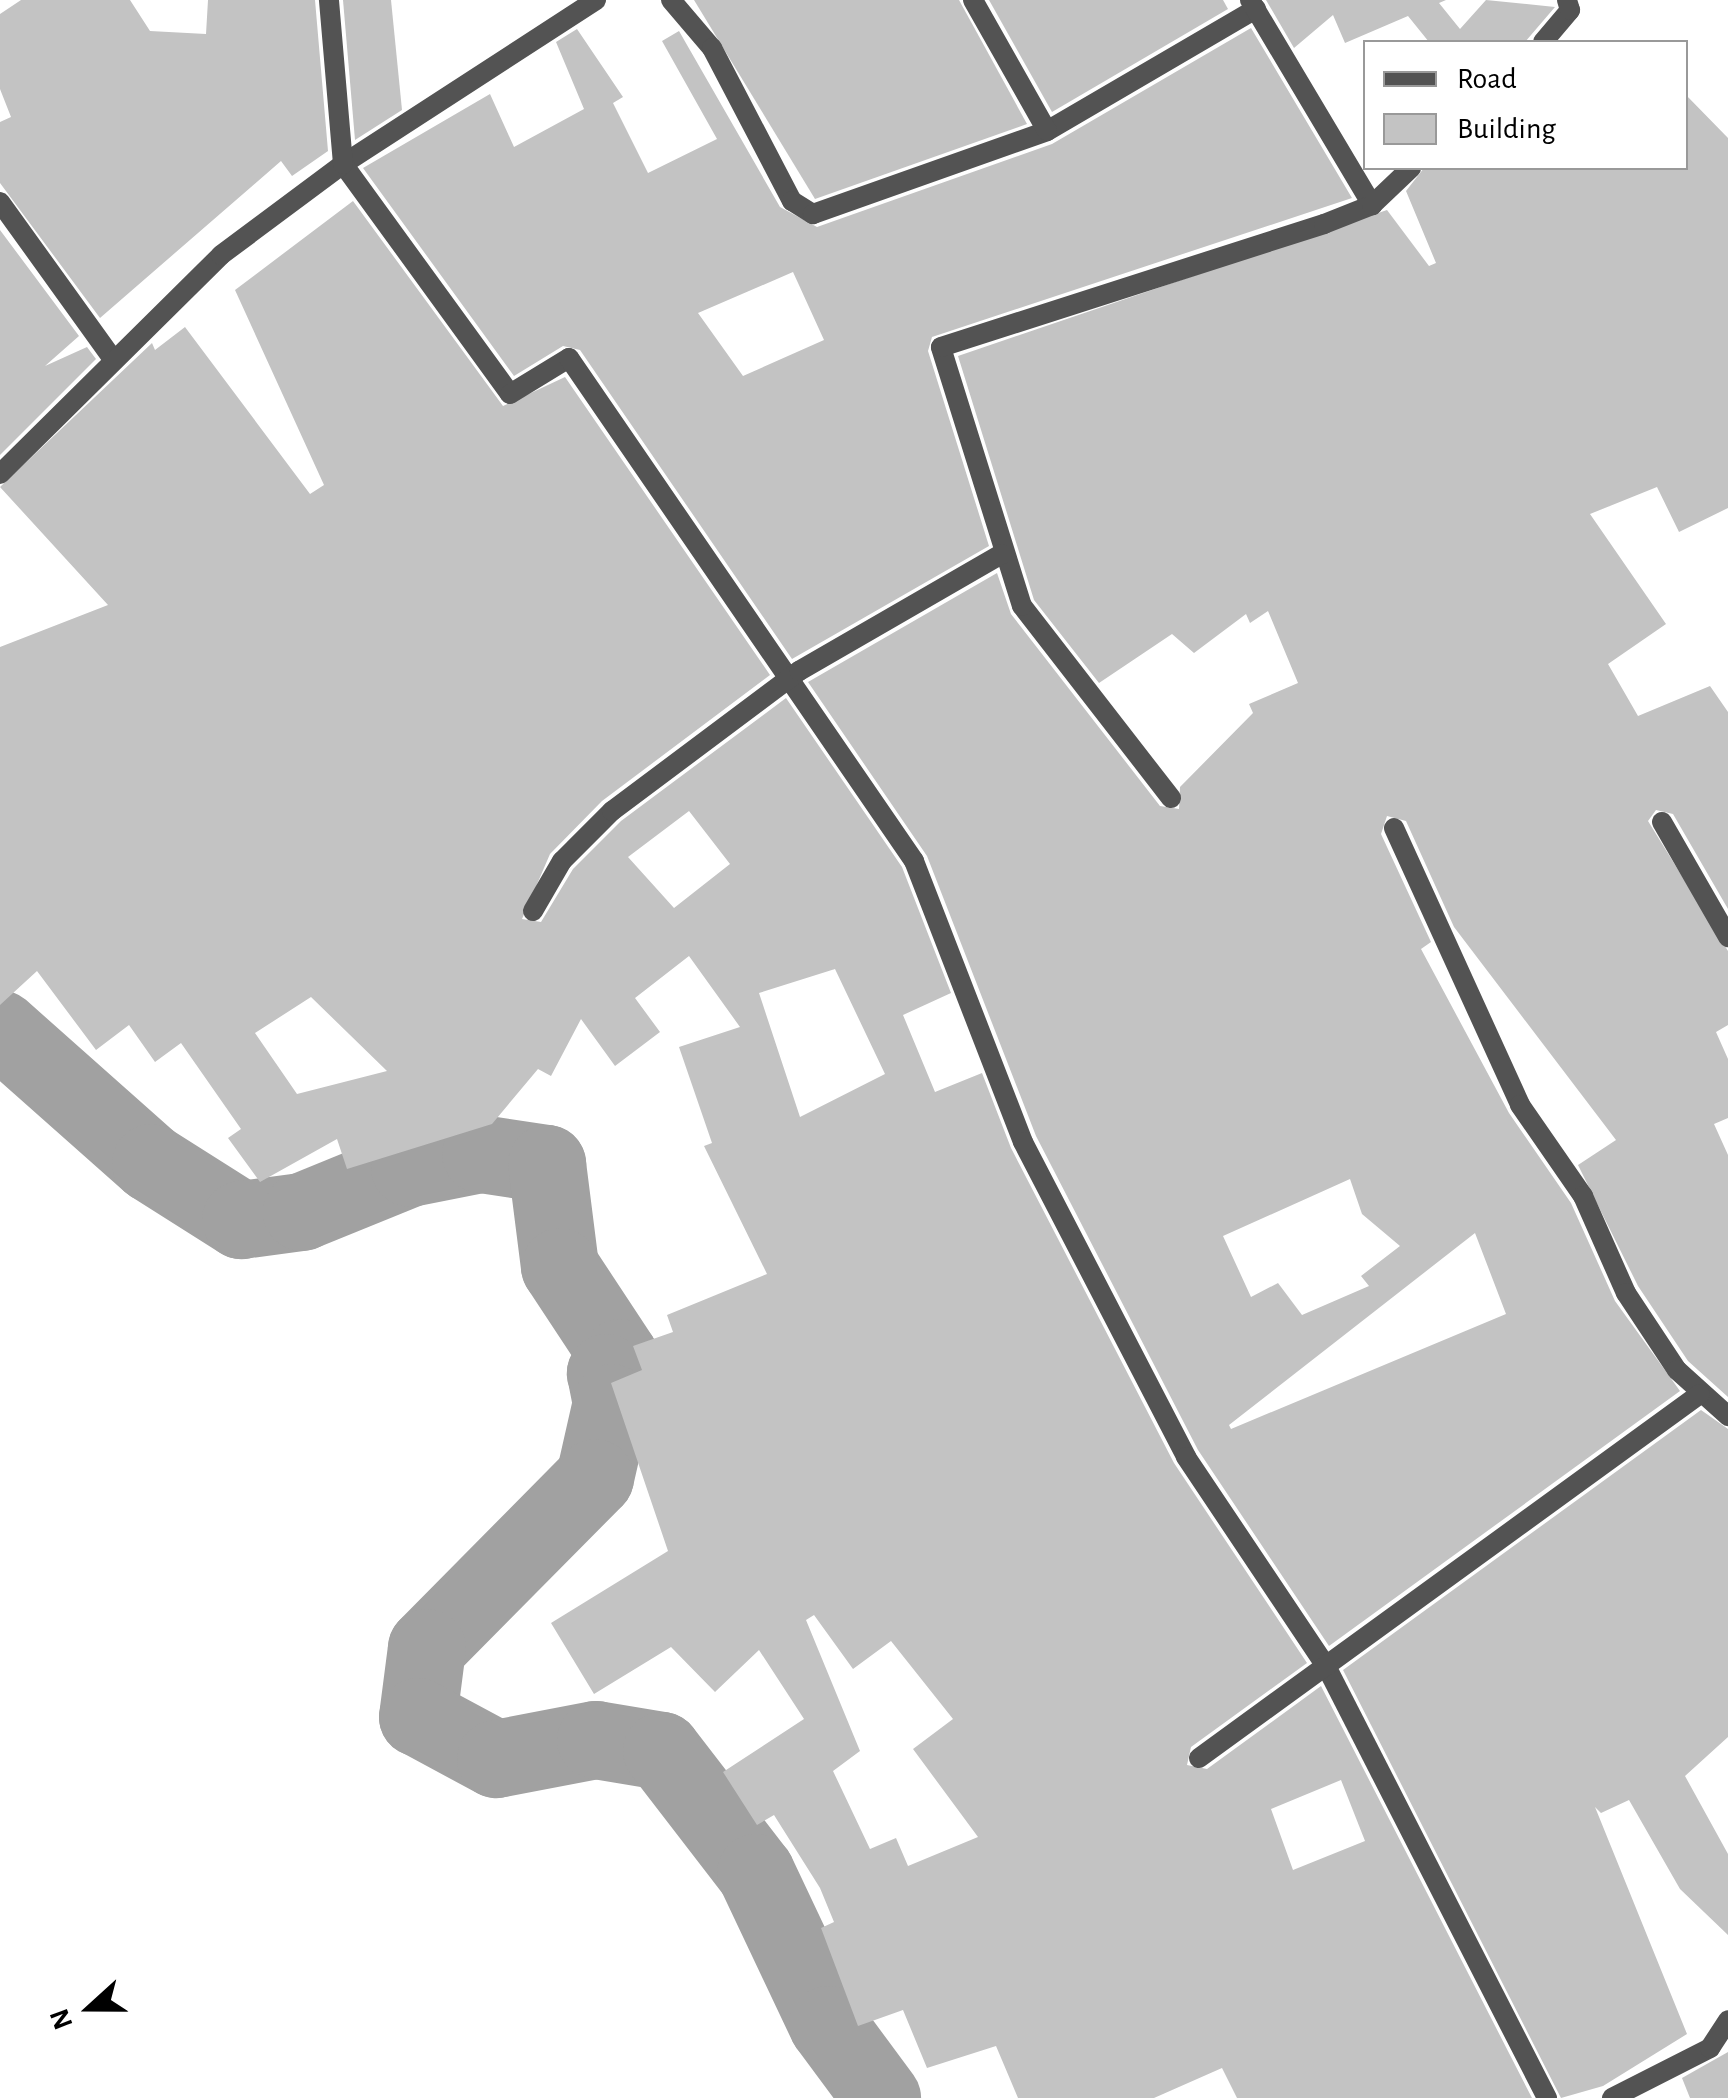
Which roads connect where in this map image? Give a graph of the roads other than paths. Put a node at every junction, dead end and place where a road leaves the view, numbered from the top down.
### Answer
1 (329, 0) edge
2 (596, 0) edge
3 (671, 0) edge
4 (973, 0) edge
5 (1568, 0) edge
6 (1253, 4) edge
7 (1545, 40) edge
8 (1047, 131) junction
9 (343, 164) junction
10 (1409, 170) edge
11 (0, 202) edge
12 (1372, 204) junction
13 (110, 355) junction
14 (0, 474) edge
15 (1002, 554) junction
16 (790, 678) junction
17 (1172, 798) dead end
18 (1662, 822) dead end
19 (1394, 828) dead end
20 (533, 911) dead end
21 (1728, 936) edge
22 (1700, 1394) junction
23 (1728, 1416) edge
24 (1328, 1668) junction
25 (1199, 1758) dead end
26 (1728, 2020) edge
27 (1547, 2098) edge
28 (1612, 2098) edge

1 - 9 street
2 - 9 street
3 - 8 street
4 - 8 street
5 - 7 street
6 - 8 street
6 - 12 street
9 - 13 street
9 - 16 street
10 - 12 street
11 - 13 street
12 - 15 street
13 - 14 street
15 - 16 street
15 - 17 street
16 - 20 street
16 - 24 street
18 - 21 street
19 - 22 street
22 - 23 street
22 - 24 street
24 - 25 street
24 - 27 street
26 - 28 street

